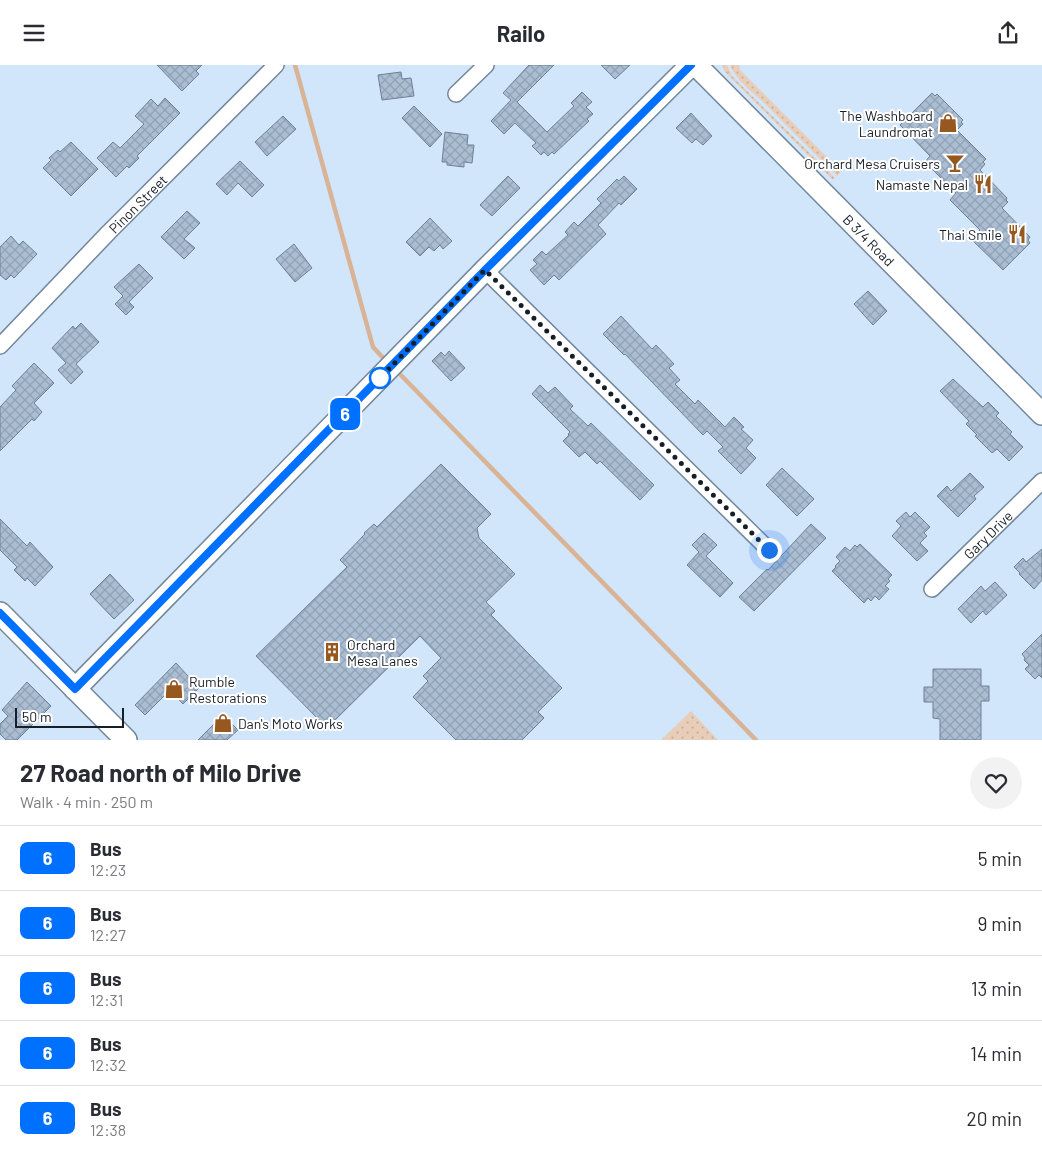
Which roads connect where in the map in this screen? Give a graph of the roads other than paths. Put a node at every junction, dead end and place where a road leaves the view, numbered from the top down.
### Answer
1 (276, 65) edge
2 (486, 65) edge
3 (691, 65) edge
4 (696, 65) edge
5 (456, 95) dead end
6 (485, 270) junction
7 (0, 346) edge
8 (1042, 414) edge
9 (1042, 481) edge
10 (769, 550) dead end
11 (932, 589) dead end
12 (0, 613) edge
13 (75, 689) junction
14 (126, 740) edge

1 - 7 street, Pinon Street
2 - 5 street
3 - 6 street
4 - 8 street, B 3/4 Road
6 - 10 street
6 - 13 street
9 - 11 street, Gary Drive
12 - 13 street
13 - 14 street

